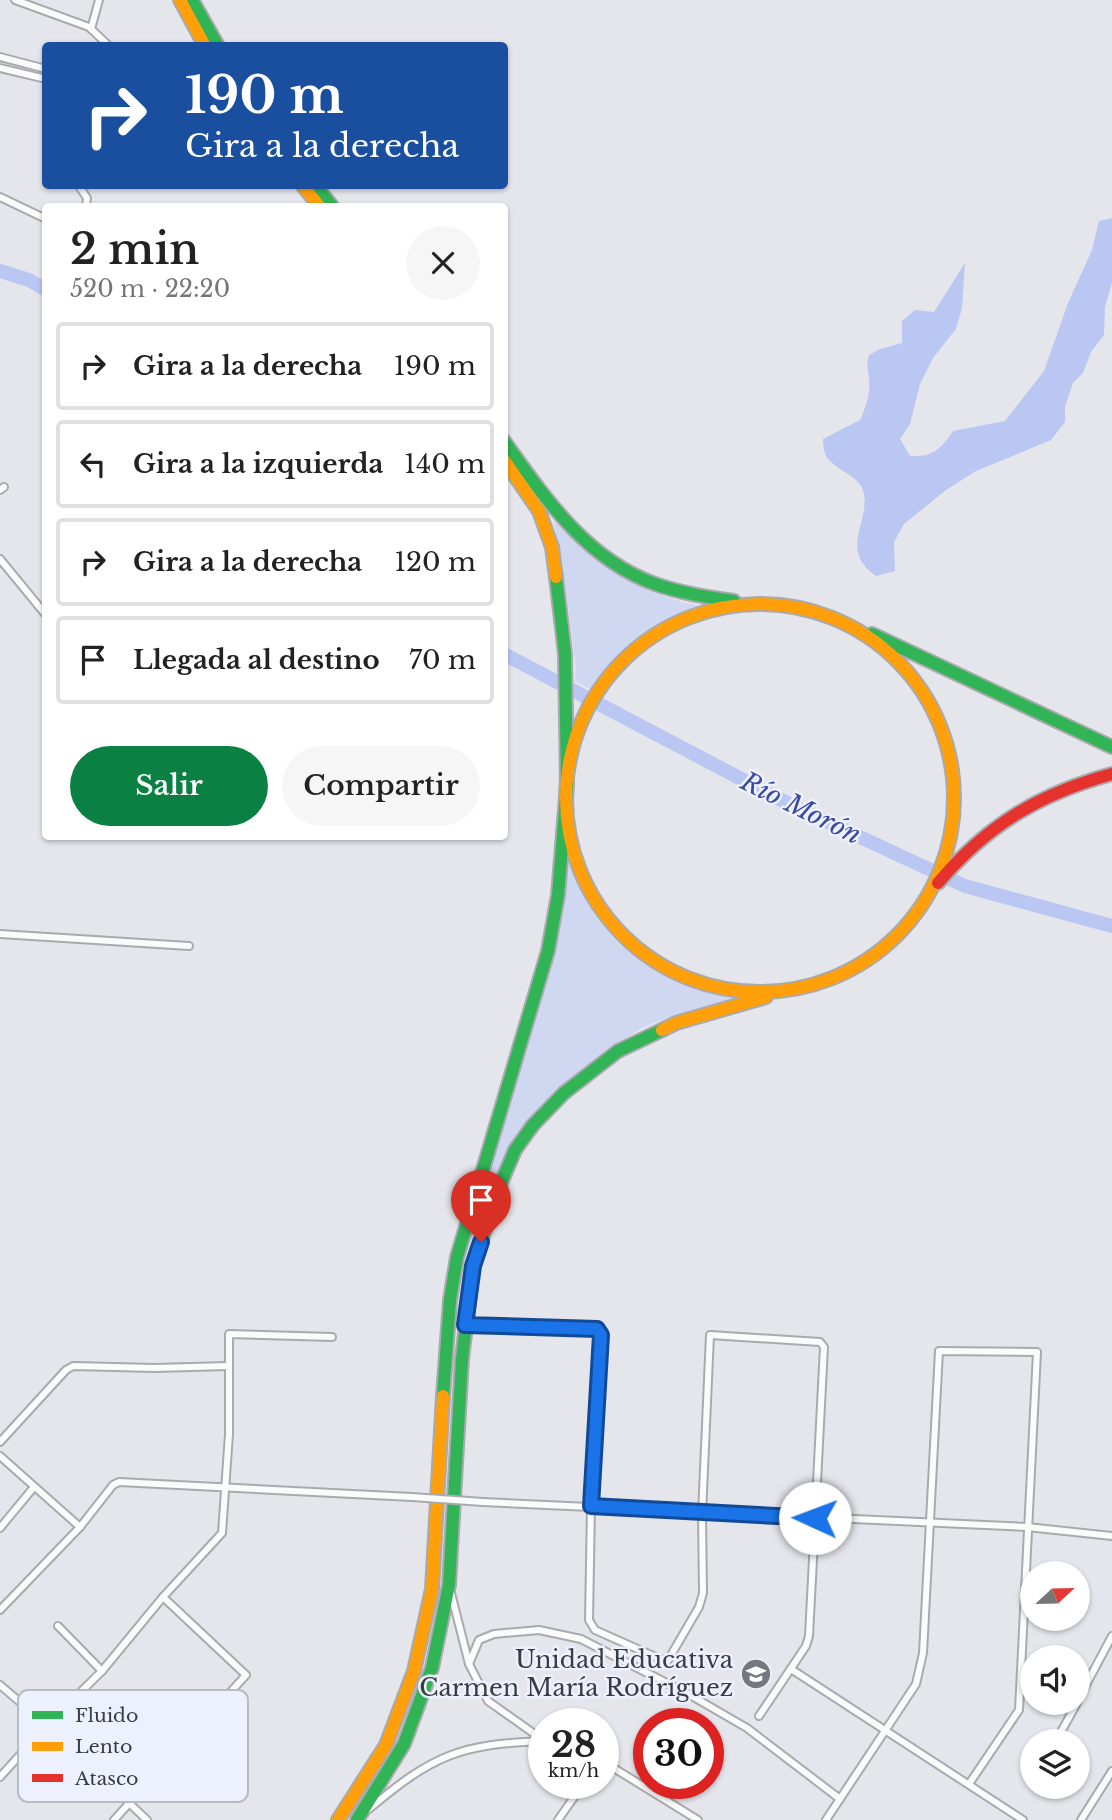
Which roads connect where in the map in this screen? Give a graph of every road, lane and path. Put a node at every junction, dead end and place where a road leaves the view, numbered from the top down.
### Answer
1 (15, 0) edge
2 (99, 0) edge
3 (180, 0) edge
4 (192, 0) edge
5 (90, 29) junction
6 (105, 42) edge
7 (203, 42) edge
8 (216, 42) edge
9 (0, 57) edge
10 (0, 68) edge
11 (42, 68) edge
12 (42, 78) edge
13 (305, 189) edge
14 (318, 189) edge
15 (0, 197) edge
16 (317, 203) edge
17 (330, 203) edge
18 (42, 217) edge
19 (508, 446) edge
20 (508, 466) edge
21 (0, 559) edge
22 (764, 604) junction
23 (42, 610) edge
24 (839, 622) junction
25 (1112, 747) edge
26 (1112, 774) edge
27 (567, 785) junction
28 (945, 867) junction
29 (0, 934) edge
30 (189, 946) dead end
31 (802, 988) junction
32 (465, 1325) junction
33 (332, 1337) dead end
34 (228, 1366) junction
35 (0, 1442) edge
36 (0, 1457) edge
37 (225, 1487) junction
38 (34, 1488) junction
39 (591, 1506) junction
40 (702, 1514) junction
41 (815, 1518) junction
42 (929, 1522) junction
43 (80, 1527) junction
44 (1027, 1527) junction
45 (0, 1528) edge
46 (1112, 1536) edge
47 (449, 1585) junction
48 (163, 1597) junction
49 (0, 1610) edge
50 (58, 1626) dead end
51 (1112, 1636) edge
52 (469, 1664) junction
53 (791, 1669) junction
54 (102, 1671) junction
55 (1090, 1677) edge
56 (0, 1685) edge
57 (83, 1690) edge
58 (232, 1690) edge
59 (18, 1700) edge
60 (759, 1716) dead end
61 (883, 1731) junction
62 (18, 1757) edge
63 (619, 1771) edge
64 (1112, 1771) edge
65 (0, 1777) edge
66 (969, 1784) junction
67 (1104, 1784) junction
68 (1112, 1789) edge
69 (573, 1799) edge
70 (840, 1799) junction
71 (130, 1803) joint
72 (359, 1818) edge
73 (114, 1820) edge
74 (146, 1820) edge
75 (338, 1820) edge
76 (558, 1820) edge
77 (698, 1820) edge
78 (826, 1820) edge
79 (1023, 1820) edge
80 (1081, 1820) edge

1 - 5 street
2 - 5 street
3 - 7 highway
4 - 8 highway
5 - 6 street
9 - 11 street
10 - 12 street
13 - 16 highway
14 - 17 highway
15 - 18 street
19 - 22 highway
20 - 27 highway
21 - 23 street
22 - 24 highway
22 - 27 highway
24 - 25 highway
24 - 28 highway
26 - 28 highway
27 - 31 highway
27 - 75 highway
28 - 31 highway
29 - 30 street
31 - 32 highway
32 - 39 street
32 - 47 highway
33 - 34 street
34 - 35 street
34 - 37 street
36 - 38 street
37 - 39 street, bridge
37 - 43 street
37 - 48 street
38 - 43 street
38 - 45 street
39 - 40 street
39 - 40 street
40 - 41 street
40 - 41 street
41 - 42 street
41 - 53 street
42 - 44 street
42 - 44 street
42 - 61 street
43 - 49 street
44 - 46 street
44 - 66 street
47 - 52 street
47 - 72 highway
48 - 54 street
48 - 58 street
50 - 54 street
51 - 55 street
52 - 70 street
52 - 72 street
53 - 60 street
53 - 61 street
54 - 57 street
56 - 59 street
61 - 66 street
61 - 70 street
62 - 65 street
63 - 77 street
64 - 67 street
66 - 79 street
67 - 68 street
67 - 80 street
69 - 76 street
70 - 78 street
71 - 73 street
71 - 74 street

